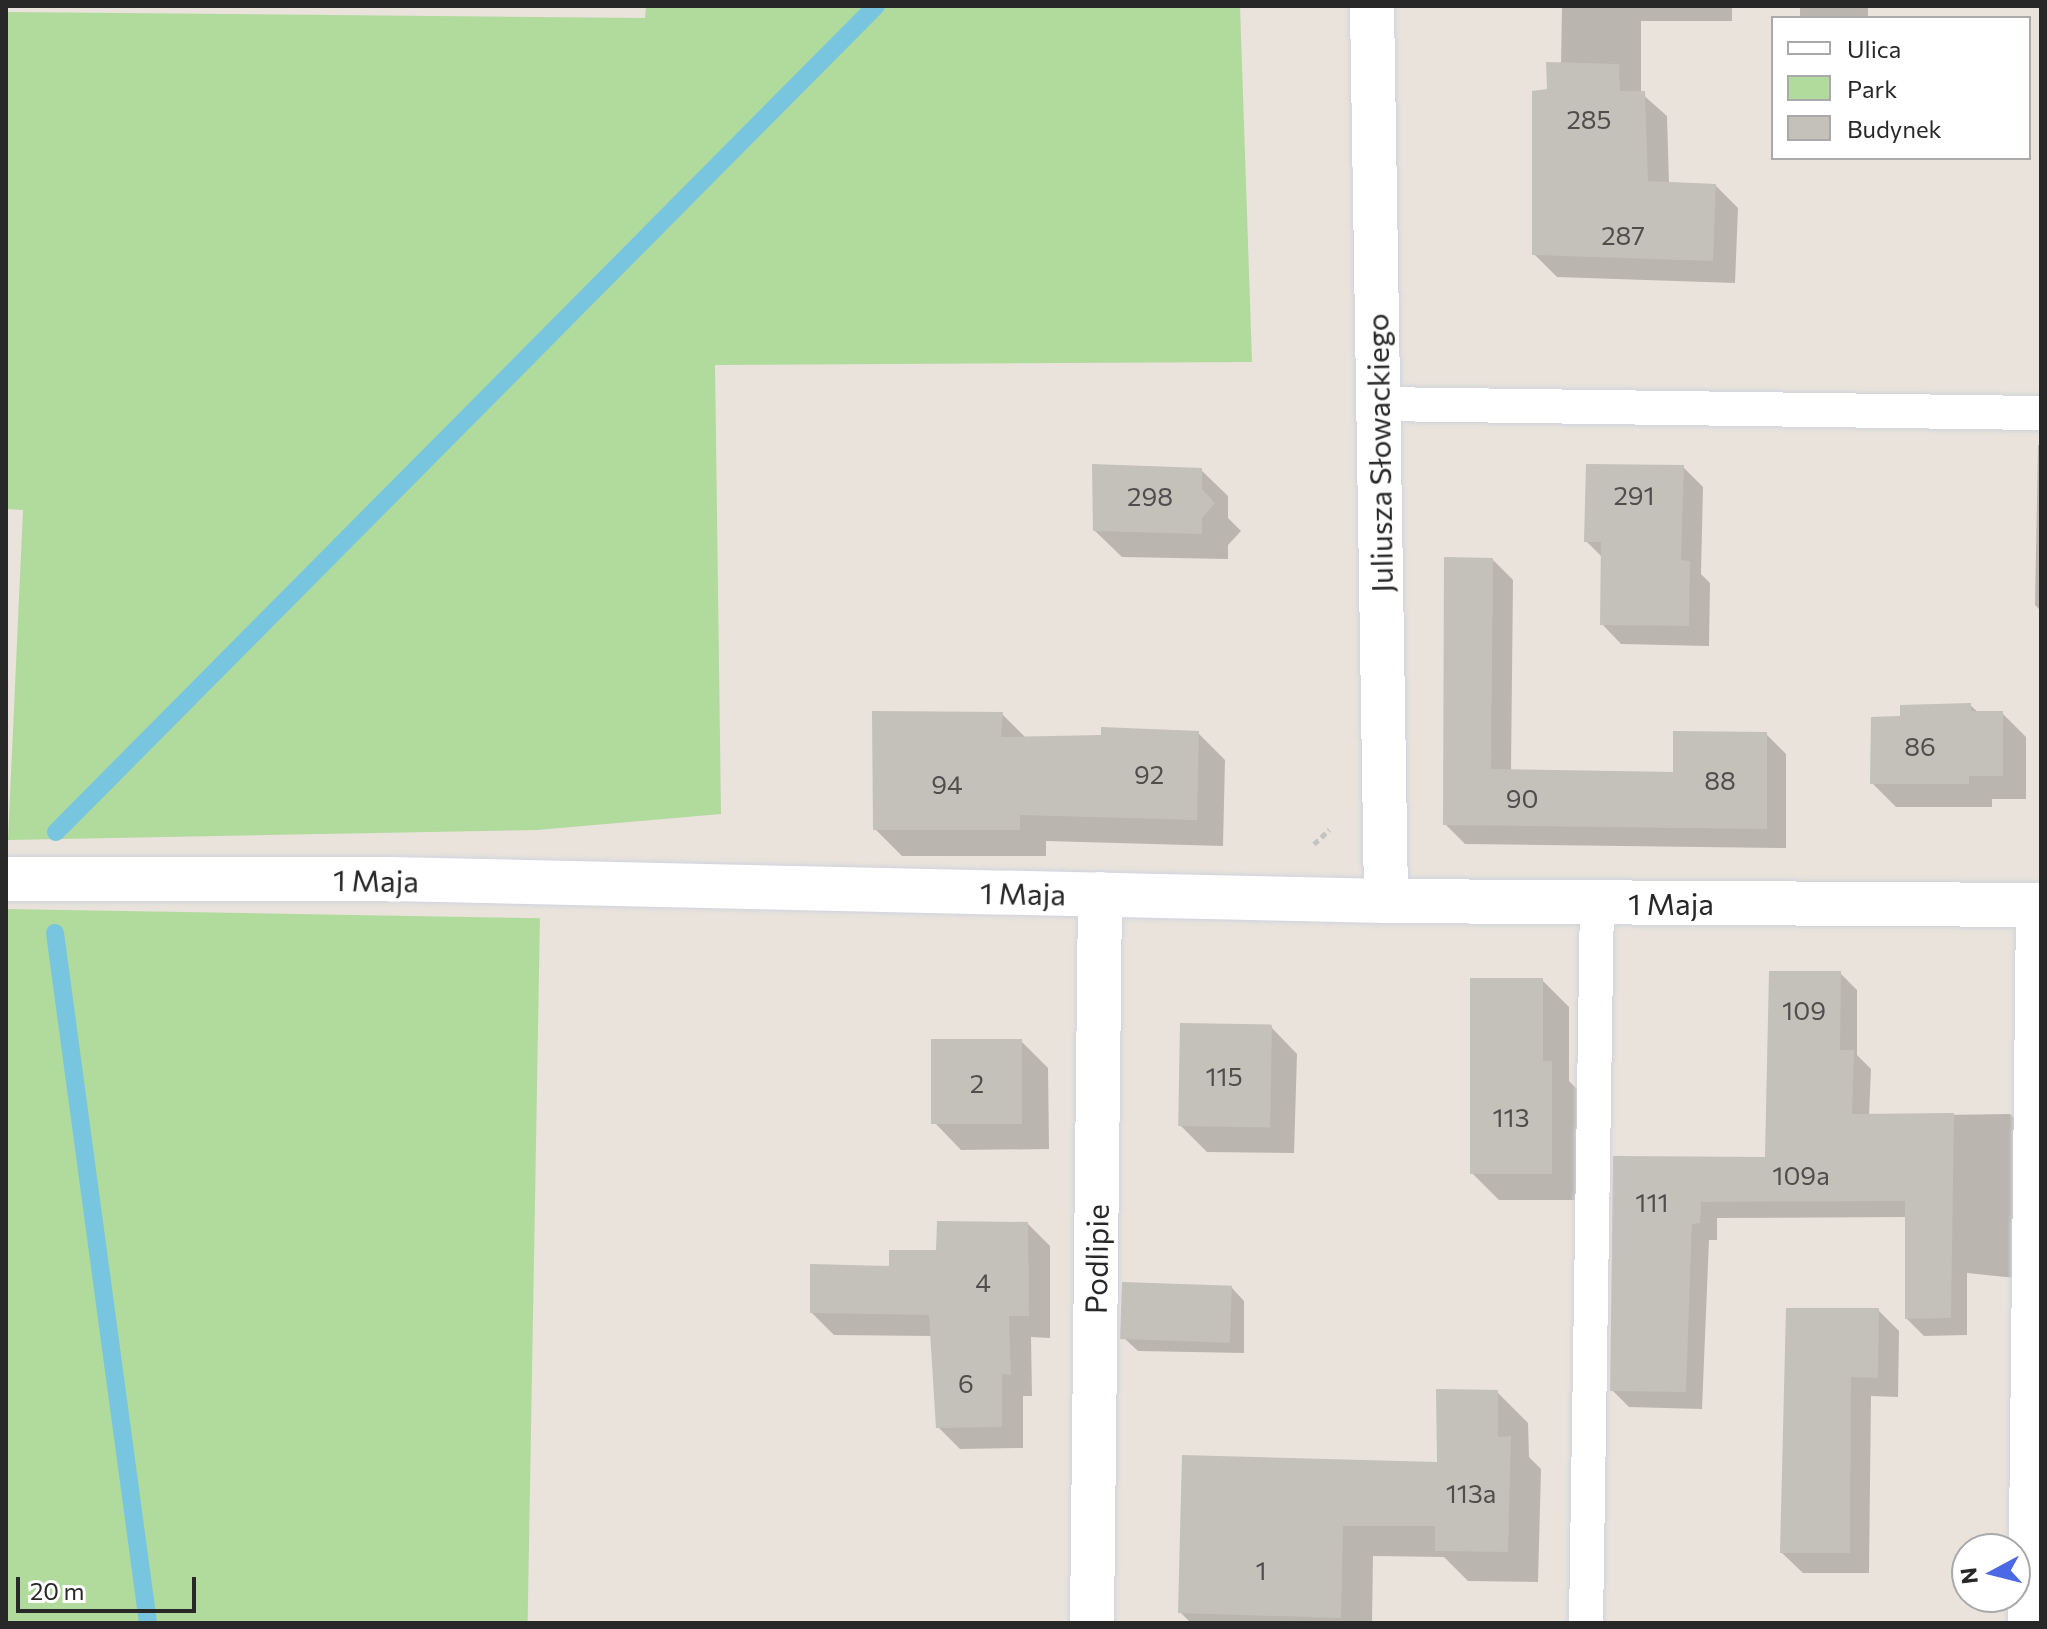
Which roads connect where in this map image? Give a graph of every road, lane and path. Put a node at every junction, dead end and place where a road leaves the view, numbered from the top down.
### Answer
1 (1372, 6) edge
2 (1378, 404) junction
3 (2041, 413) edge
4 (6, 879) edge
5 (1100, 894) junction
6 (1386, 901) junction
7 (1597, 902) junction
8 (2037, 905) edge
9 (1092, 1623) edge
10 (1586, 1623) edge
11 (2025, 1623) edge

1 - 2 street, Juliusza Słowackiego
2 - 3 lane
2 - 6 street, Juliusza Słowackiego
4 - 5 street, 1 Maja
5 - 6 street, 1 Maja
5 - 9 street, Podlipie
6 - 7 street, 1 Maja
7 - 8 street, 1 Maja
7 - 10 lane
8 - 11 lane

